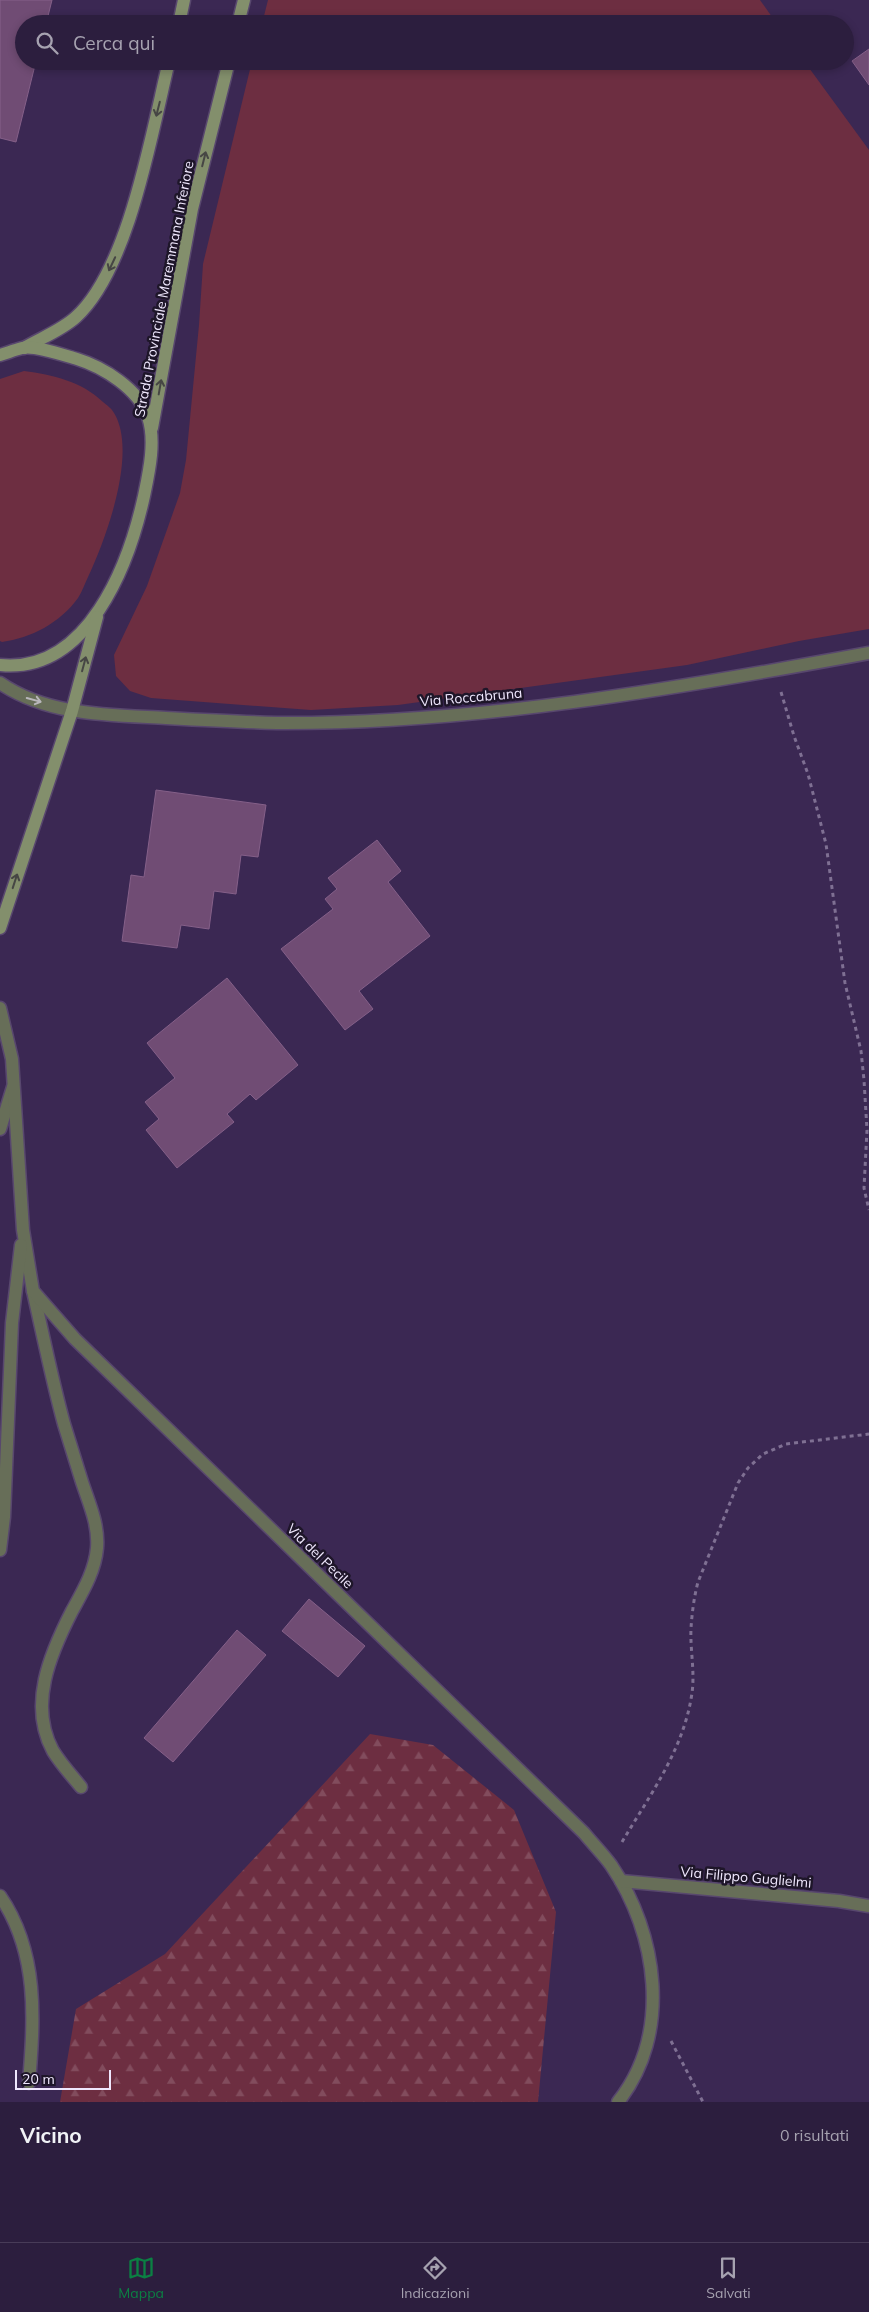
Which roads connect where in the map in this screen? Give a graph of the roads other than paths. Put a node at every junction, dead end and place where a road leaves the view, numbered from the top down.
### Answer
1 (184, 0) edge
2 (244, 0) edge
3 (181, 15) edge
4 (240, 15) edge
5 (167, 70) edge
6 (227, 70) edge
7 (24, 348) junction
8 (0, 355) edge
9 (151, 435) junction
10 (97, 615) junction
11 (869, 653) edge
12 (0, 665) edge
13 (0, 683) edge
14 (72, 711) junction
15 (0, 928) edge
16 (0, 1008) edge
17 (14, 1087) junction
18 (0, 1129) edge
19 (22, 1230) junction
20 (33, 1291) junction
21 (0, 1550) edge
22 (81, 1787) dead end
23 (621, 1881) junction
24 (0, 1896) edge
25 (869, 1906) edge
26 (29, 2083) dead end
27 (618, 2102) edge

1 - 3 main road
2 - 4 main road
5 -> 7 main road
9 -> 6 main road, Strada Provinciale Maremmana Inferiore
7 - 8 main road
7 - 9 main road
9 - 10 main road
10 - 12 main road
14 -> 10 main road
11 - 14 street, Via Roccabruna
13 -> 14 street, Via Roccabruna
15 -> 14 main road
16 - 17 street
17 - 18 street
17 - 19 street
19 - 20 street
19 - 21 street
20 - 22 street
20 - 23 street, Via del Pecile
23 - 25 street, Via Filippo Guglielmi
23 - 27 street, Via del Pecile
24 - 26 street

